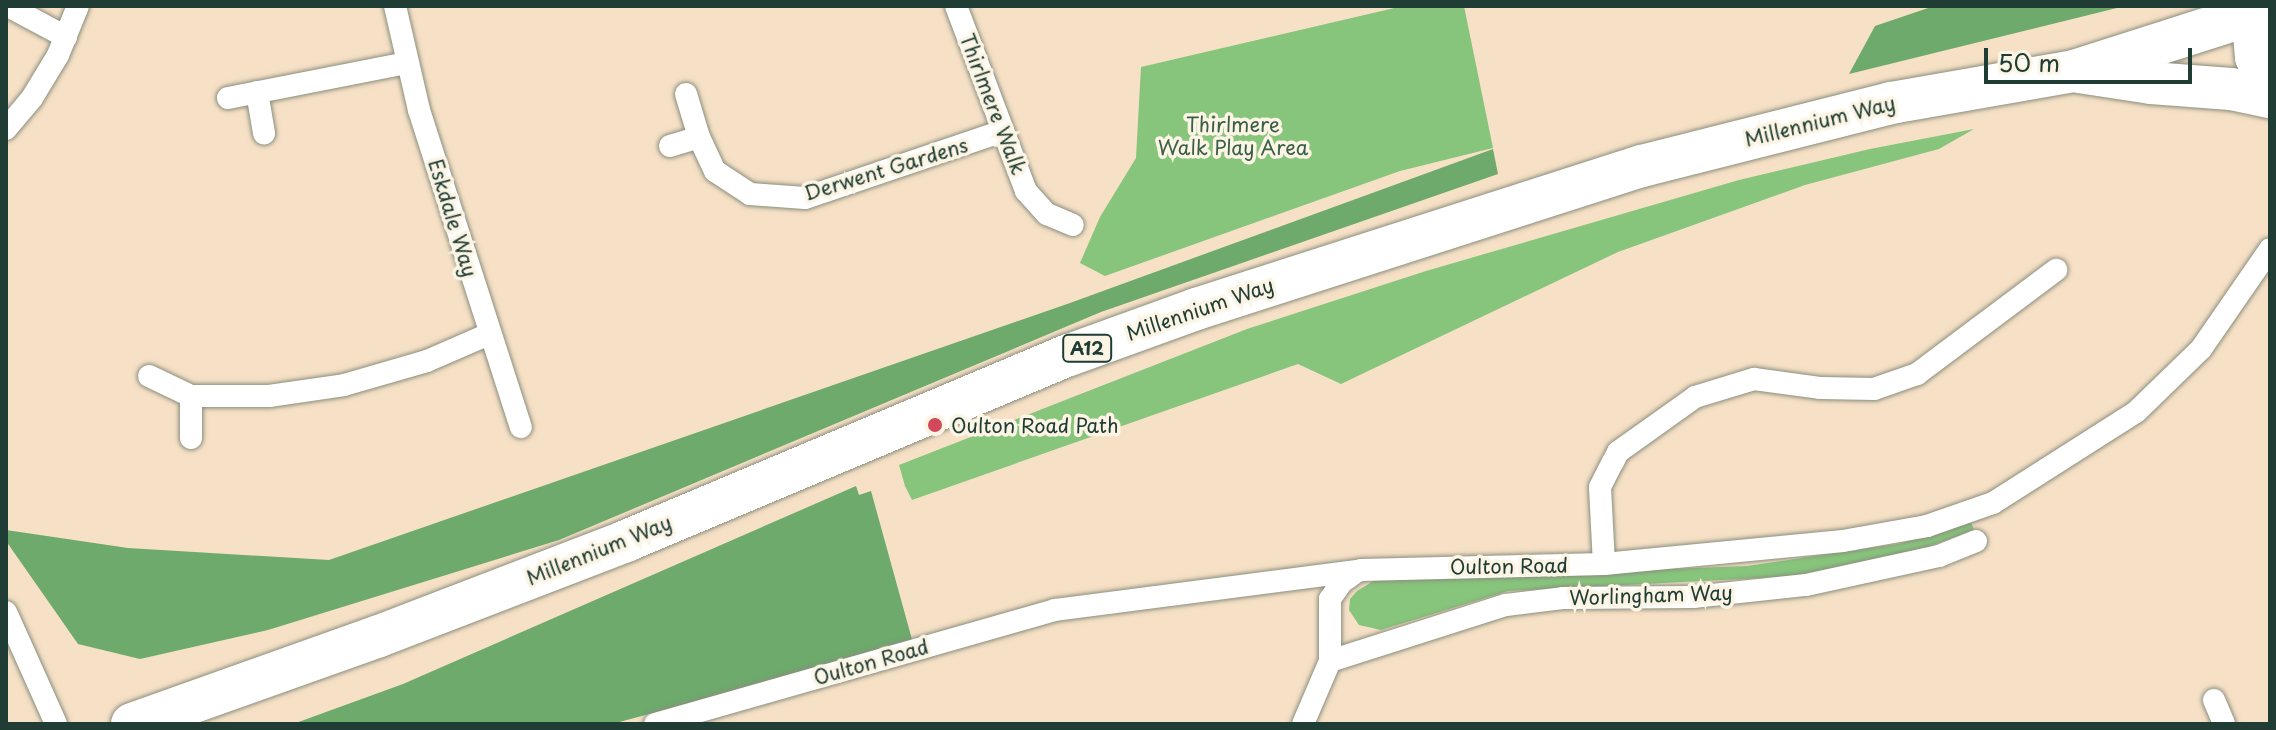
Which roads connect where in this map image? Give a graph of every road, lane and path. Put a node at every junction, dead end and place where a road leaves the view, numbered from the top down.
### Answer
1 (8, 6) edge
2 (78, 6) edge
3 (395, 6) edge
4 (956, 6) edge
5 (2250, 6) edge
6 (2260, 6) edge
7 (66, 37) junction
8 (407, 63) junction
9 (2074, 71) junction
10 (2270, 89) edge
11 (257, 92) junction
12 (686, 94) dead end
13 (2270, 97) edge
14 (228, 98) dead end
15 (6, 129) edge
16 (1003, 131) junction
17 (264, 133) dead end
18 (699, 137) junction
19 (670, 146) dead end
20 (1073, 225) dead end
21 (2270, 249) edge
22 (2056, 270) dead end
23 (489, 334) junction
24 (149, 376) dead end
25 (191, 396) junction
26 (521, 427) dead end
27 (191, 438) dead end
28 (1976, 541) dead end
29 (1604, 564) junction
30 (1361, 570) junction
31 (6, 612) edge
32 (1330, 661) junction
33 (2214, 700) dead end
34 (56, 724) edge
35 (132, 724) edge
36 (655, 724) edge
37 (1303, 724) edge
38 (2224, 724) edge

1 - 7 street
2 - 7 street
3 - 8 street, Eskdale Way
4 - 16 street, Thirlmere Walk
5 - 9 highway, Millennium Way / A12
6 - 10 highway
7 - 15 street
8 - 11 street
8 - 23 street, Eskdale Way
9 - 13 highway, Millennium Way / A12
9 - 35 highway, Millennium Way / A12
11 - 14 street
11 - 17 street
12 - 18 street, Derwent Gardens
16 - 18 street, Derwent Gardens
16 - 20 street, Thirlmere Walk
18 - 19 street
21 - 29 street, Oulton Road
22 - 29 street
23 - 25 street
23 - 26 street, Eskdale Way
24 - 25 street
25 - 27 street
28 - 32 street, Worlingham Way
29 - 30 street, Oulton Road
30 - 32 street
30 - 36 street, Oulton Road
31 - 34 street
32 - 37 street
33 - 38 street

